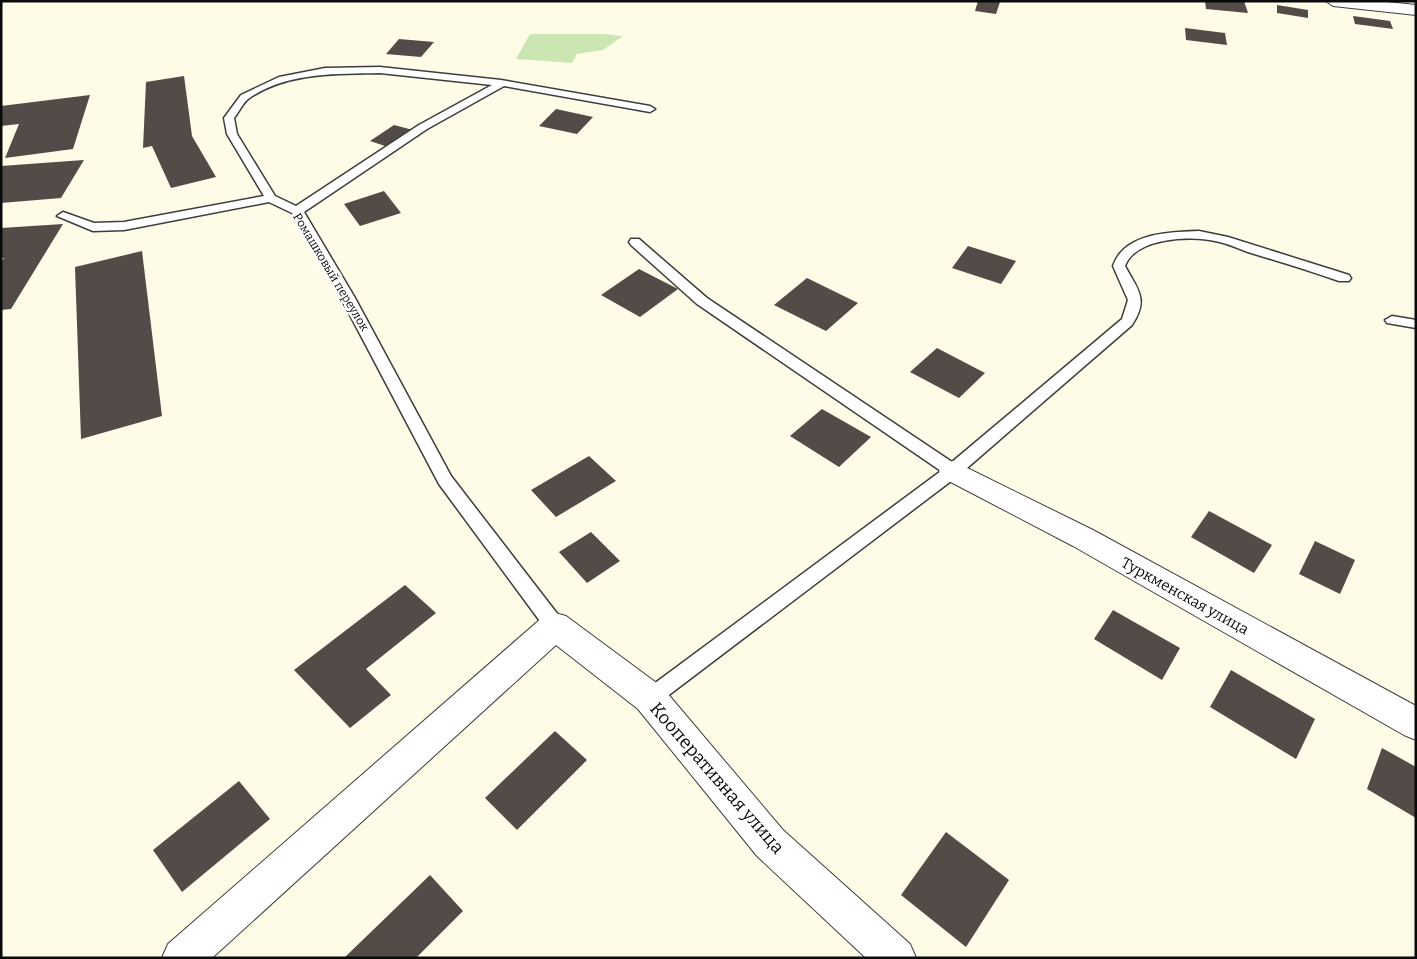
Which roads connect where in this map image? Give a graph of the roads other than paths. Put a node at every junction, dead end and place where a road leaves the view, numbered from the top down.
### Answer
1 (1333, 1) edge
2 (1416, 10) edge
3 (500, 84) junction
4 (650, 109) dead end
5 (271, 198) junction
6 (297, 211) junction
7 (63, 216) dead end
8 (635, 242) dead end
9 (1344, 278) dead end
10 (1392, 320) dead end
11 (1416, 324) edge
12 (953, 471) junction
13 (555, 626) junction
14 (650, 698) junction
15 (1416, 724) edge
16 (182, 958) edge
17 (896, 958) edge

1 - 2 street
3 - 4 lane
3 - 5 lane
3 - 6 lane
5 - 6 lane, Ромашковый переулок
5 - 7 lane
6 - 13 lane, Ромашковый переулок
8 - 12 lane
9 - 12 lane
10 - 11 lane
12 - 14 lane
12 - 15 street, Туркменская улица
13 - 14 street, Кооперативная улица
13 - 16 street
14 - 17 street, Кооперативная улица

